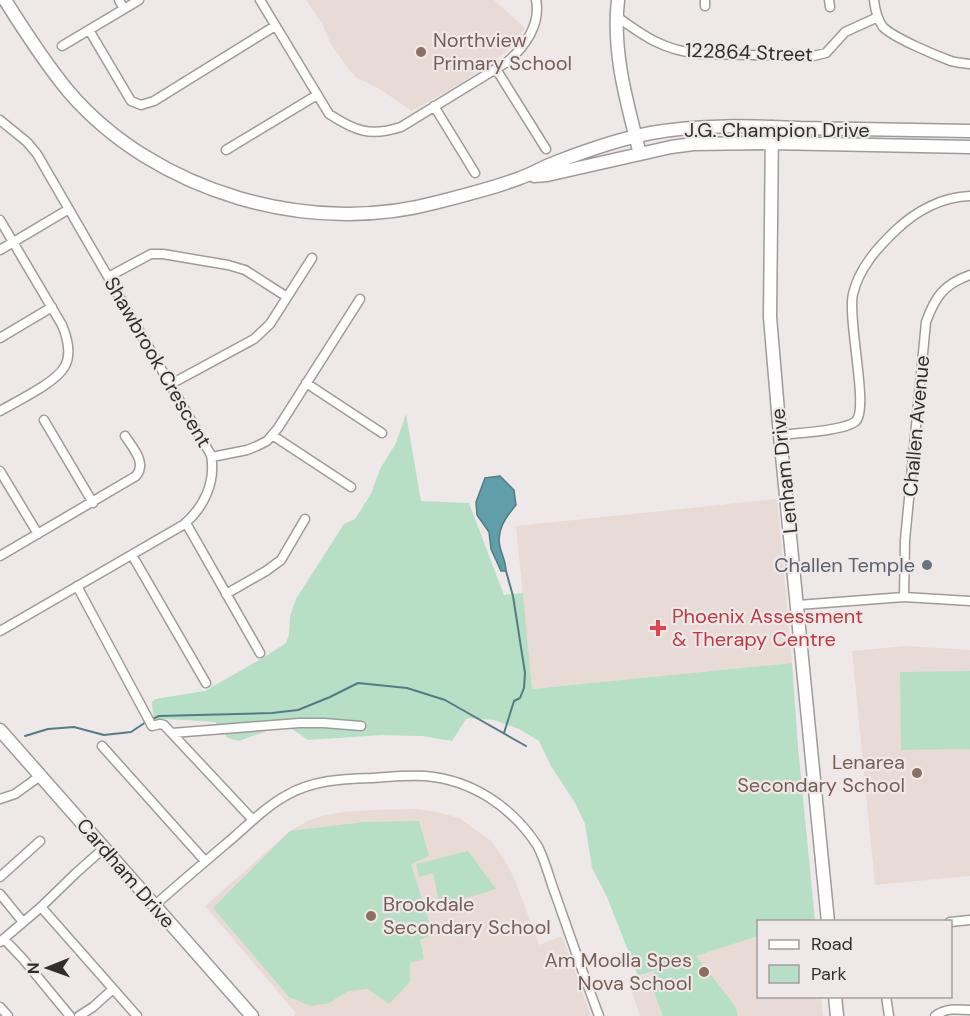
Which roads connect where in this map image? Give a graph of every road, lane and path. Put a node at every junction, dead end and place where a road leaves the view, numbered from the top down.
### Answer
1 (5, 0) edge
2 (119, 0) edge
3 (139, 0) edge
4 (260, 0) edge
5 (536, 0) edge
6 (618, 0) edge
7 (874, 0) edge
8 (124, 9) junction
9 (616, 16) junction
10 (878, 17) junction
11 (275, 26) junction
12 (89, 30) junction
13 (62, 46) dead end
14 (970, 64) edge
15 (496, 69) junction
16 (317, 95) junction
17 (434, 106) junction
18 (0, 120) edge
19 (772, 127) junction
20 (970, 132) edge
21 (636, 136) junction
22 (772, 143) junction
23 (970, 147) edge
24 (546, 149) dead end
25 (226, 150) dead end
26 (640, 154) junction
27 (475, 173) dead end
28 (521, 178) junction
29 (970, 196) edge
30 (69, 209) junction
31 (0, 219) edge
32 (13, 242) junction
33 (0, 249) edge
34 (312, 258) dead end
35 (970, 275) edge
36 (108, 277) junction
37 (287, 297) junction
38 (360, 299) dead end
39 (52, 307) junction
40 (0, 338) edge
41 (171, 384) junction
42 (306, 384) junction
43 (0, 411) edge
44 (44, 420) dead end
45 (382, 433) dead end
46 (272, 435) junction
47 (780, 435) junction
48 (125, 436) dead end
49 (212, 457) junction
50 (0, 471) edge
51 (351, 487) dead end
52 (93, 503) junction
53 (305, 519) dead end
54 (186, 523) junction
55 (38, 534) junction
56 (132, 555) junction
57 (0, 556) edge
58 (77, 586) junction
59 (226, 594) junction
60 (904, 597) junction
61 (970, 601) edge
62 (798, 605) junction
63 (0, 631) edge
64 (260, 653) dead end
65 (206, 683) dead end
66 (362, 726) dead end
67 (0, 730) edge
68 (172, 733) junction
69 (102, 746) dead end
70 (40, 776) junction
71 (0, 799) edge
72 (253, 820) junction
73 (40, 841) dead end
74 (104, 848) junction
75 (206, 861) junction
76 (0, 877) edge
77 (0, 894) edge
78 (154, 905) junction
79 (41, 907) junction
80 (828, 920) edge
81 (970, 920) edge
82 (23, 922) junction
83 (952, 922) edge
84 (2, 941) edge
85 (113, 989) junction
86 (835, 998) edge
87 (886, 998) edge
88 (0, 1007) edge
89 (970, 1010) edge
90 (8, 1016) edge
91 (70, 1016) edge
92 (79, 1016) edge
93 (137, 1016) edge
94 (252, 1016) edge
95 (599, 1016) edge
96 (837, 1016) edge
97 (889, 1016) edge
98 (935, 1016) edge

1 - 28 main road, J.G. Champion Drive
2 - 8 street
3 - 8 street
4 - 11 street
5 - 15 street
6 - 9 main road
7 - 10 street
8 - 12 street
9 - 10 street, 122864 Street
9 - 21 main road
10 - 14 street
11 - 12 street
11 - 16 street
12 - 13 street
15 - 17 street
15 - 24 street
16 - 17 street
16 - 25 street
17 - 27 street
18 - 30 street, Shawbrook Crescent
19 - 20 main road, J.G. Champion Drive
19 - 21 main road, J.G. Champion Drive
19 - 22 main road, Lenham Drive
21 - 26 main road
21 - 28 main road, J.G. Champion Drive
22 - 23 main road, J.G. Champion Drive
22 - 26 main road, J.G. Champion Drive
22 - 47 main road, Lenham Drive
26 - 28 main road, J.G. Champion Drive
29 - 47 street
30 - 32 street
30 - 36 street, Shawbrook Crescent
31 - 32 street
32 - 33 street
32 - 39 street
34 - 37 street
35 - 60 street, Challen Avenue
36 - 37 street
36 - 41 street, Shawbrook Crescent
37 - 41 street
38 - 42 street
39 - 40 street
39 - 43 street
41 - 49 street, Shawbrook Crescent
42 - 45 street
42 - 46 street
44 - 52 street
46 - 49 street
46 - 51 street
47 - 62 main road, Lenham Drive
48 - 52 street
49 - 54 street, Shawbrook Crescent
50 - 55 street
52 - 55 street
53 - 59 street
54 - 56 street, Shawbrook Crescent
54 - 59 street
55 - 57 street
56 - 58 street, Shawbrook Crescent
56 - 65 street
58 - 63 street, Shawbrook Crescent
58 - 68 street
59 - 64 street
60 - 61 street
60 - 62 street
62 - 80 main road, Lenham Drive
66 - 68 street
67 - 70 main road, Cardham Drive
68 - 72 street
69 - 75 street
70 - 71 street
70 - 74 main road, Cardham Drive
72 - 75 street
72 - 95 street
73 - 76 street
74 - 78 main road, Cardham Drive
74 - 79 street
75 - 78 street
77 - 82 street
78 - 94 main road, Cardham Drive
79 - 82 street
79 - 85 street
81 - 83 street
82 - 84 street
84 - 91 street
85 - 92 street
85 - 93 street
86 - 96 main road
87 - 97 street
88 - 90 street
89 - 98 street

